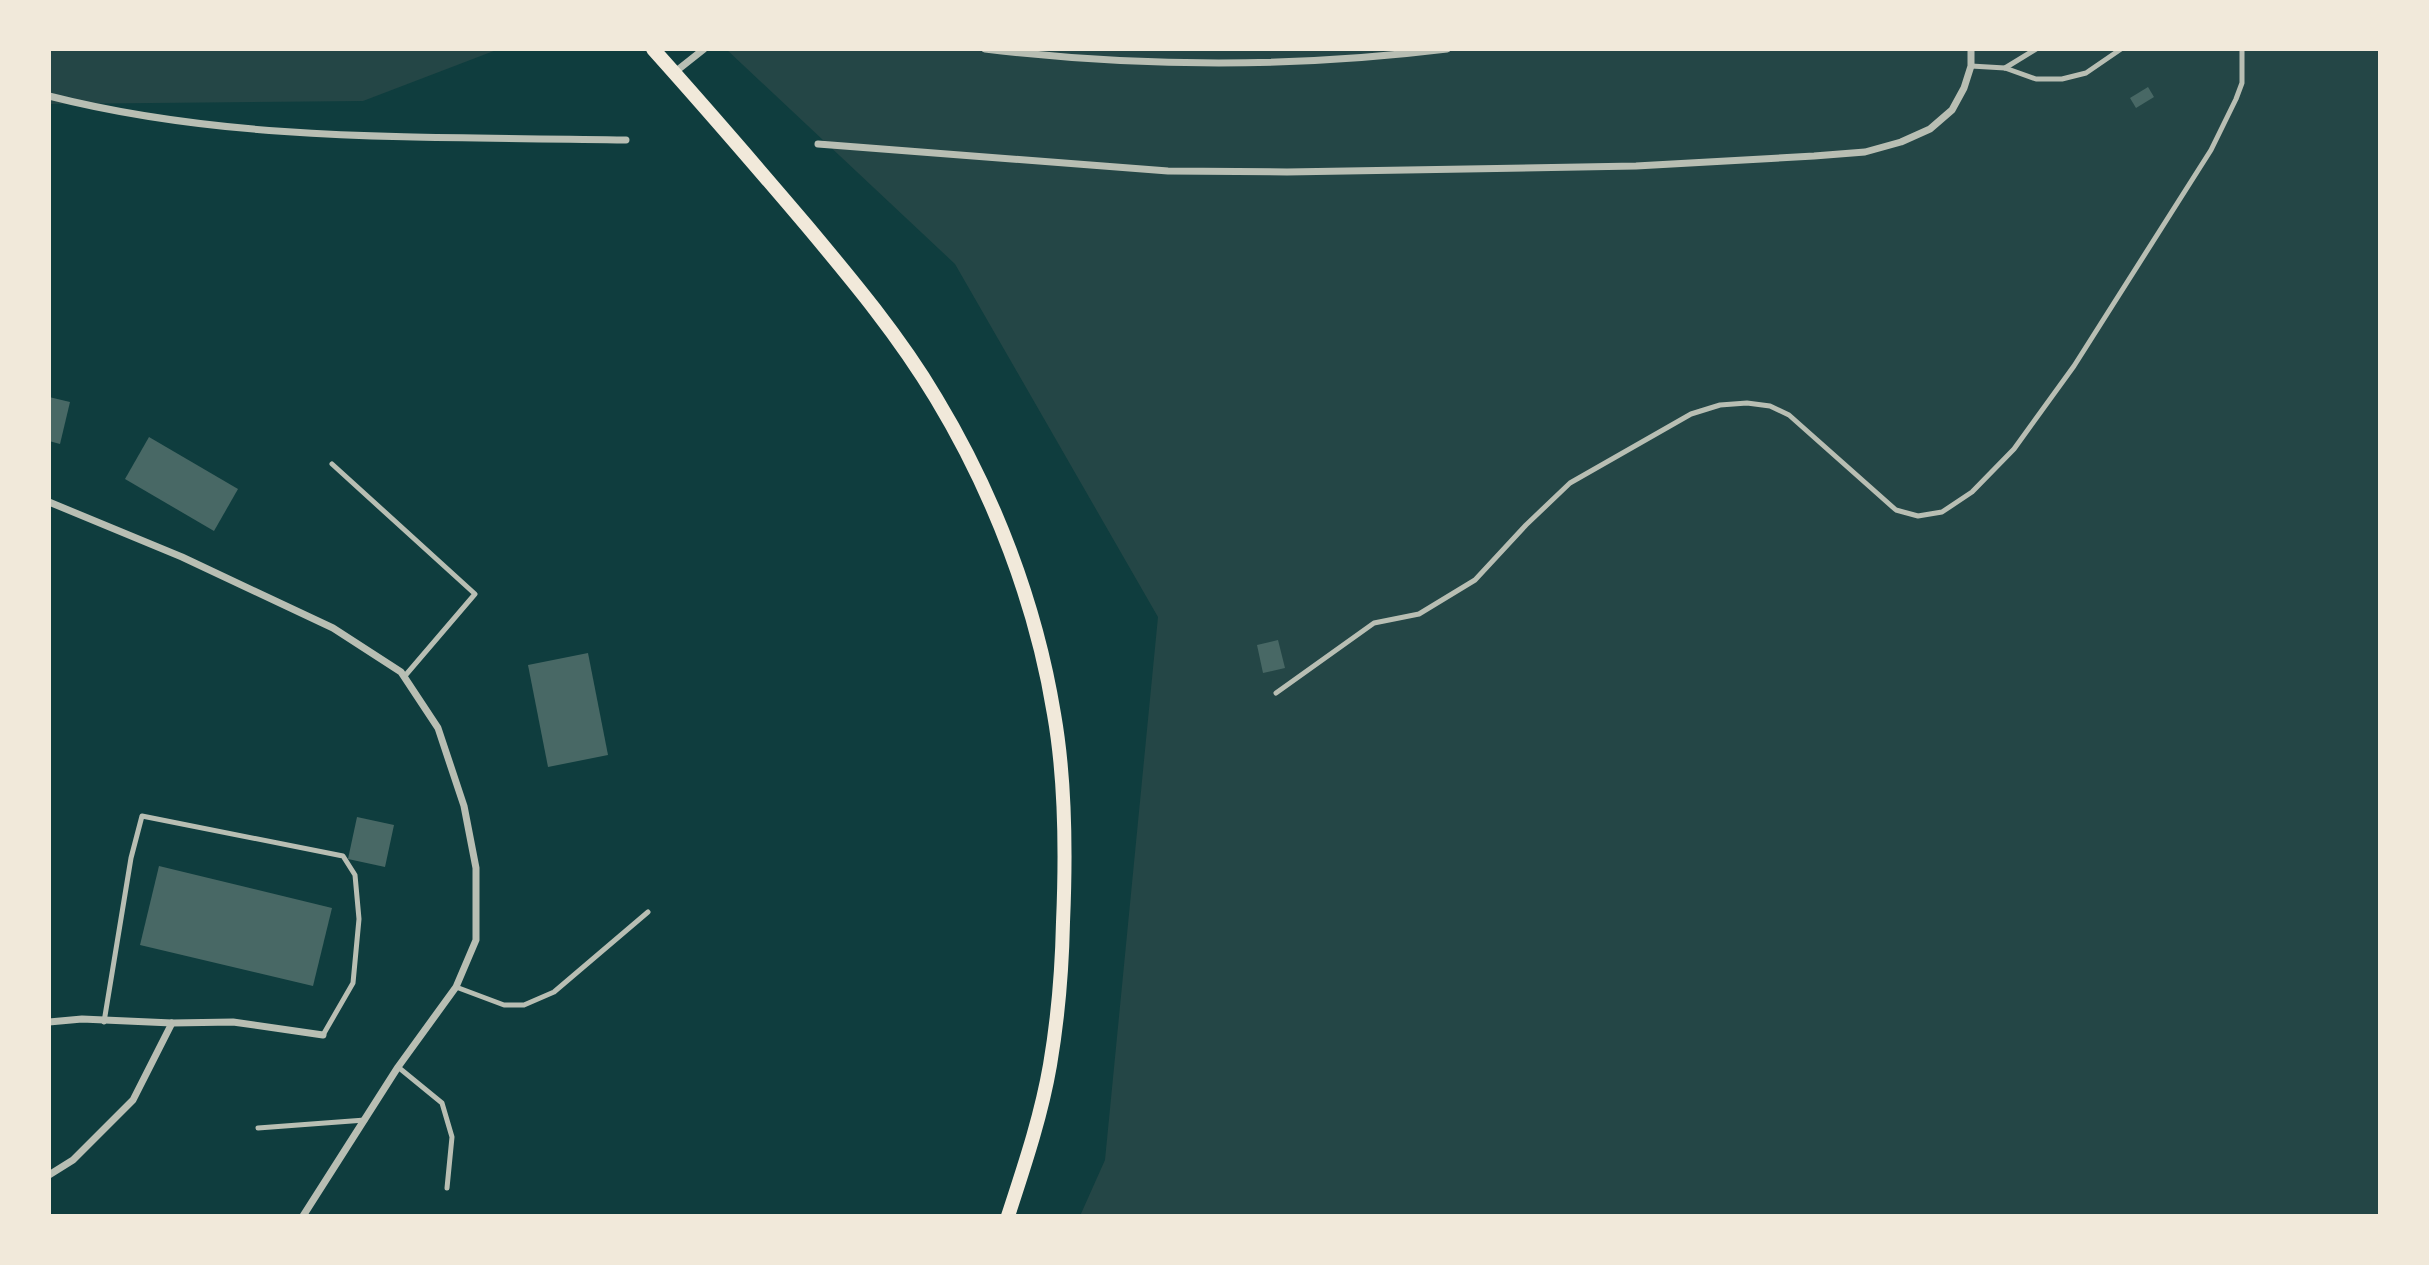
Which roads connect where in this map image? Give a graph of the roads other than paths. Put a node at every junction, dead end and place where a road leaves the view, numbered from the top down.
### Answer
1 (653, 49) edge
2 (704, 49) edge
3 (985, 49) edge
4 (1447, 49) edge
5 (1971, 49) edge
6 (2036, 49) edge
7 (2121, 49) edge
8 (2242, 49) edge
9 (1971, 66) junction
10 (2005, 68) junction
11 (674, 73) junction
12 (49, 96) edge
13 (626, 140) dead end
14 (818, 144) dead end
15 (332, 464) dead end
16 (49, 502) edge
17 (404, 677) junction
18 (1276, 693) dead end
19 (648, 912) dead end
20 (456, 987) junction
21 (49, 1022) edge
22 (104, 1022) junction
23 (172, 1023) junction
24 (323, 1035) joint
25 (398, 1067) junction
26 (365, 1120) junction
27 (258, 1128) dead end
28 (49, 1175) edge
29 (447, 1188) dead end
30 (303, 1216) edge
31 (1008, 1216) edge

1 - 11 main road
2 - 11 street
3 - 4 street
5 - 9 street
6 - 10 lane
7 - 10 lane
8 - 18 lane
9 - 10 lane
9 - 14 street
11 - 31 main road
12 - 13 street
15 - 17 lane
16 - 17 street
17 - 20 street
19 - 20 lane
20 - 25 street
21 - 22 street
22 - 23 street
22 - 24 lane
23 - 24 street
23 - 28 street
25 - 26 street
25 - 29 lane
26 - 27 lane
26 - 30 street

